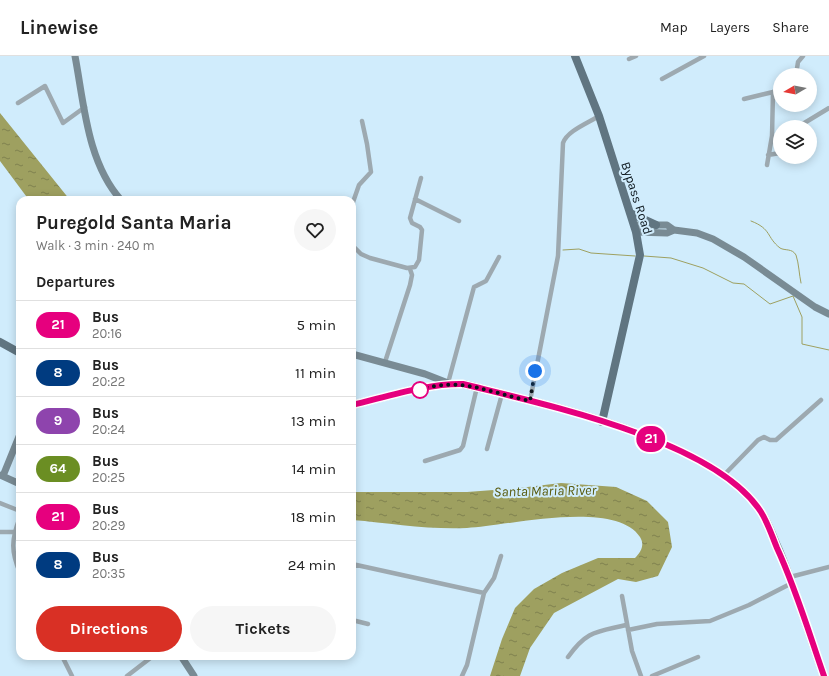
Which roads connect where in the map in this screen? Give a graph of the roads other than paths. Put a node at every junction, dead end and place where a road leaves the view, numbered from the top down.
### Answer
1 (75, 56) edge
2 (575, 56) edge
3 (636, 56) edge
4 (704, 56) edge
5 (803, 56) edge
6 (629, 59) dead end
7 (797, 68) edge
8 (662, 79) dead end
9 (773, 92) edge
10 (744, 99) dead end
11 (18, 103) dead end
12 (85, 107) junction
13 (829, 108) edge
14 (773, 112) edge
15 (598, 116) junction
16 (809, 120) edge
17 (362, 121) dead end
18 (773, 154) edge
19 (768, 155) junction
20 (767, 165) dead end
21 (421, 178) dead end
22 (119, 196) edge
23 (355, 196) edge
24 (415, 199) junction
25 (630, 212) junction
26 (459, 221) dead end
27 (656, 225) junction
28 (635, 229) junction
29 (674, 230) junction
30 (356, 249) edge
31 (499, 258) dead end
32 (410, 269) junction
33 (829, 314) edge
34 (0, 342) edge
35 (16, 351) edge
36 (356, 355) edge
37 (385, 362) junction
38 (448, 383) junction
39 (477, 388) junction
40 (502, 394) junction
41 (821, 400) dead end
42 (530, 401) junction
43 (356, 404) edge
44 (602, 422) junction
45 (16, 443) edge
46 (487, 449) dead end
47 (425, 461) dead end
48 (724, 475) junction
49 (1, 476) edge
50 (16, 482) edge
51 (0, 503) edge
52 (16, 509) edge
53 (16, 527) edge
54 (0, 532) edge
55 (14, 532) junction
56 (502, 556) dead end
57 (16, 563) edge
58 (356, 565) edge
59 (829, 567) edge
60 (791, 580) junction
61 (484, 593) junction
62 (622, 596) dead end
63 (356, 621) edge
64 (368, 624) dead end
65 (627, 628) junction
66 (568, 657) dead end
67 (698, 657) dead end
68 (64, 660) edge
69 (148, 660) edge
70 (184, 660) edge
71 (72, 676) edge
72 (127, 676) edge
73 (194, 676) edge
74 (462, 676) edge
75 (641, 676) edge
76 (652, 676) edge
77 (824, 676) edge

1 - 12 main road
2 - 15 main road, Bypass Road
3 - 6 street
4 - 8 street
5 - 7 street
9 - 10 street
11 - 12 street
12 - 22 main road
13 - 16 street
14 - 19 street
15 - 25 main road, Bypass Road
15 - 42 street
17 - 23 street
18 - 19 street
19 - 20 street
21 - 24 street
24 - 26 street
24 - 32 street
25 - 27 main road
25 - 28 main road, Bypass Road
27 - 28 main road
27 - 29 main road
28 - 29 main road
28 - 44 main road, Bypass Road
29 - 33 main road
30 - 32 street
31 - 38 street
32 - 37 street
34 - 35 main road
36 - 37 main road
37 - 38 main road
38 - 39 main road
38 - 43 main road
39 - 40 main road
39 - 47 street
40 - 42 main road
40 - 46 street
41 - 48 street
42 - 44 main road
44 - 48 main road
45 - 49 main road
48 - 60 main road
49 - 50 main road
51 - 52 street
53 - 55 street
54 - 55 street
55 - 57 street
56 - 61 street
58 - 61 street
59 - 60 street
60 - 65 street
60 - 77 main road
61 - 74 street
62 - 65 street
63 - 64 street
65 - 66 street
65 - 75 street
67 - 76 street
68 - 71 street
69 - 72 street
70 - 73 main road

